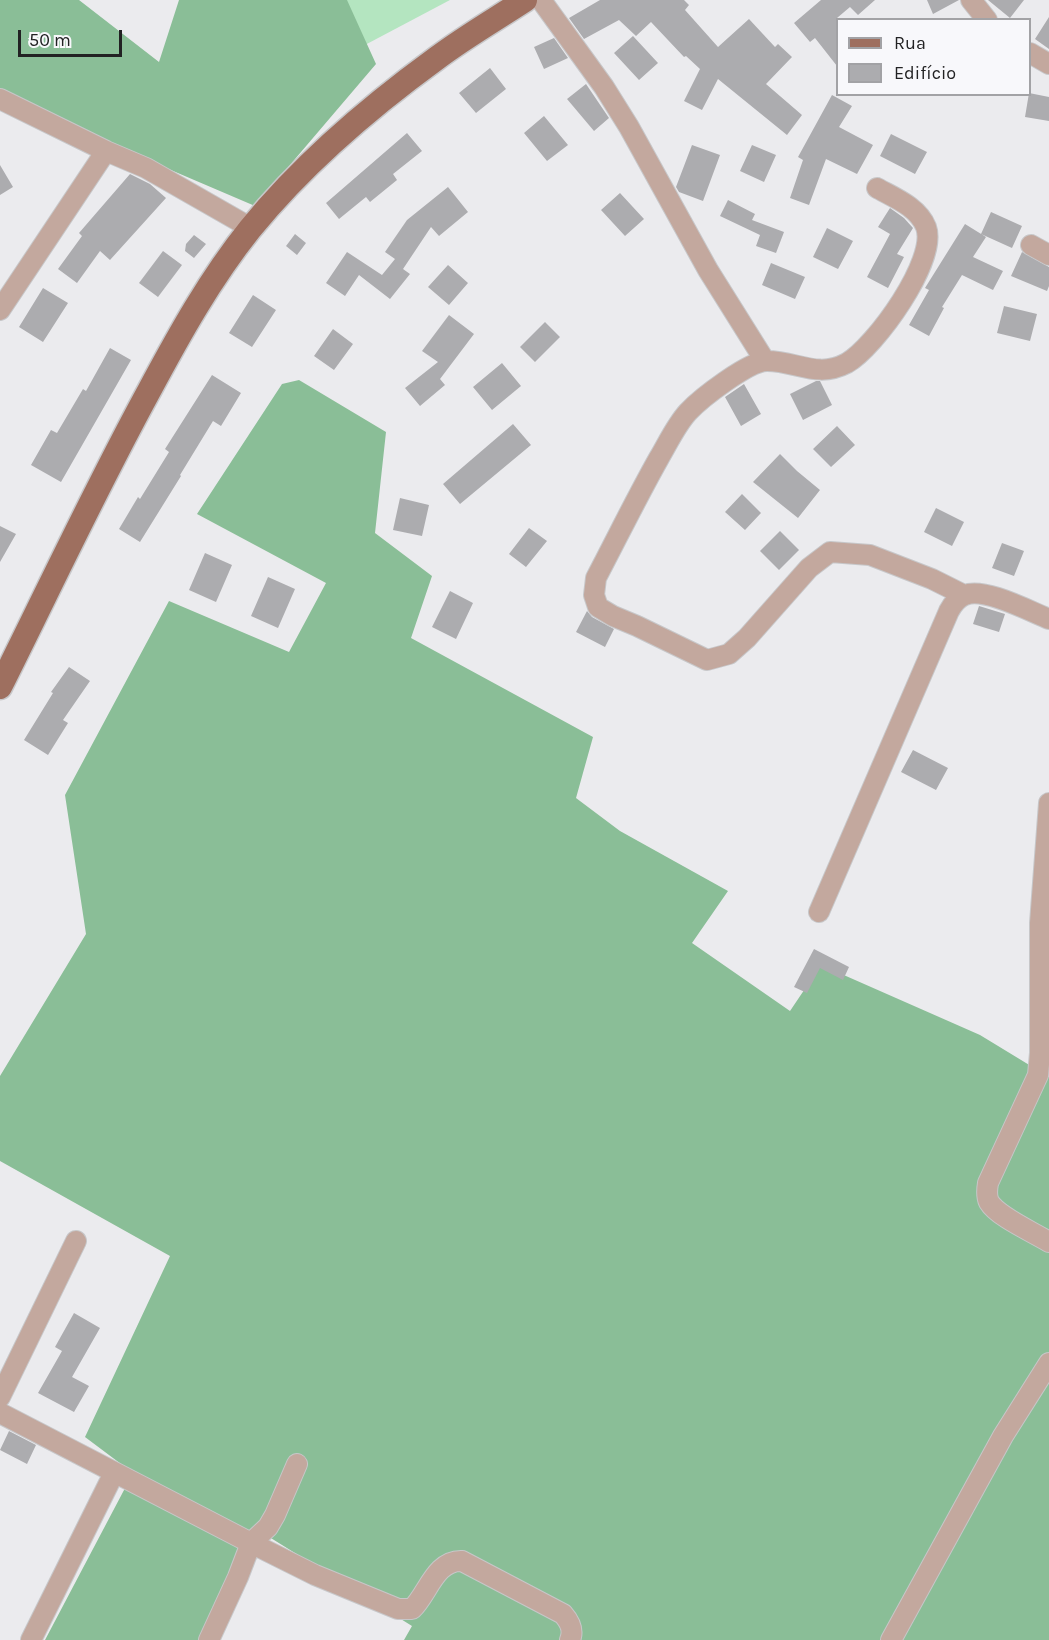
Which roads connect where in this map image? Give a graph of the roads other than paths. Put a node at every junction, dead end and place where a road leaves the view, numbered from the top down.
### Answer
1 (525, 0) edge
2 (541, 0) edge
3 (971, 0) edge
4 (985, 18) edge
5 (1031, 53) edge
6 (1049, 64) edge
7 (0, 99) edge
8 (106, 151) junction
9 (877, 189) dead end
10 (250, 228) junction
11 (1031, 245) dead end
12 (1049, 255) edge
13 (0, 310) edge
14 (765, 361) junction
15 (964, 595) junction
16 (1049, 619) edge
17 (0, 687) edge
18 (1049, 803) edge
19 (819, 912) dead end
20 (76, 1241) dead end
21 (1049, 1242) edge
22 (1049, 1363) edge
23 (0, 1397) edge
24 (0, 1413) edge
25 (297, 1464) dead end
26 (114, 1473) junction
27 (250, 1543) junction
28 (31, 1640) edge
29 (209, 1640) edge
30 (570, 1640) edge
31 (891, 1640) edge

1 - 10 main road
2 - 14 street
3 - 4 street
5 - 6 street
7 - 8 street
8 - 10 street
8 - 13 street
9 - 14 street
10 - 17 main road
11 - 12 street
14 - 15 street
15 - 16 street
15 - 19 street
18 - 21 street
20 - 23 street
22 - 31 street
24 - 26 street
25 - 27 street
26 - 27 street
26 - 28 street
27 - 29 street
27 - 30 street

